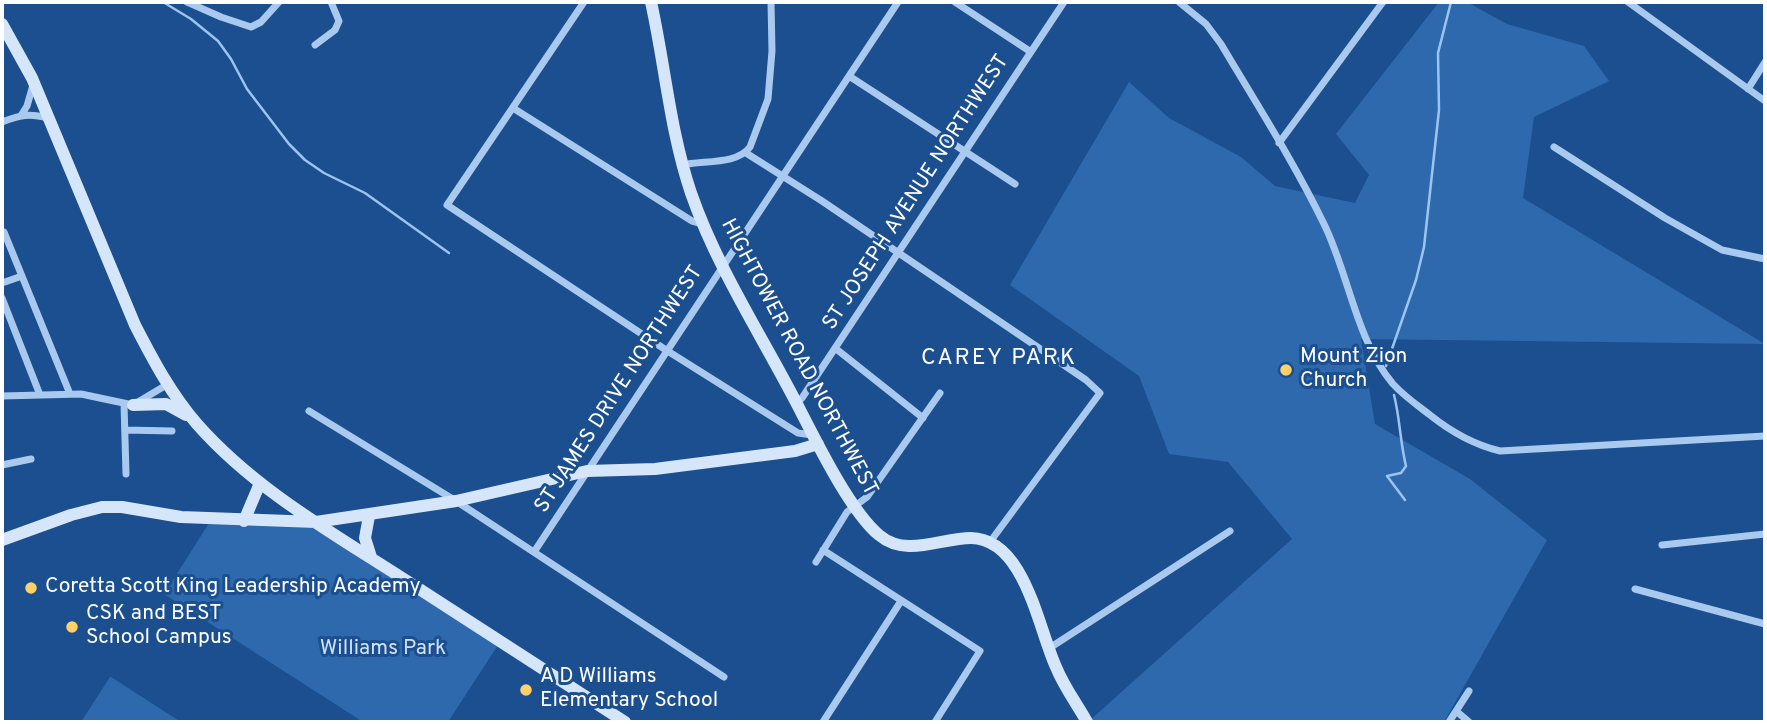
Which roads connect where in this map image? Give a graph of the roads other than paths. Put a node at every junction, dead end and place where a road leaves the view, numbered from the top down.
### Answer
1 (187, 2) edge
2 (279, 2) edge
3 (331, 2) edge
4 (584, 2) edge
5 (651, 2) edge
6 (771, 2) edge
7 (898, 2) edge
8 (955, 2) edge
9 (1064, 2) edge
10 (1179, 2) edge
11 (1383, 2) edge
12 (1628, 2) edge
13 (2, 24) edge
14 (315, 46) dead end
15 (1031, 52) junction
16 (1765, 62) edge
17 (849, 76) junction
18 (34, 82) junction
19 (1748, 89) junction
20 (1765, 101) edge
21 (513, 107) junction
22 (22, 114) junction
23 (49, 118) junction
24 (2, 122) edge
25 (1279, 143) junction
26 (1554, 147) dead end
27 (965, 152) junction
28 (746, 153) junction
29 (682, 165) junction
30 (781, 177) junction
31 (1015, 184) dead end
32 (704, 224) junction
33 (4, 232) dead end
34 (898, 253) junction
35 (1765, 259) edge
36 (722, 265) junction
37 (22, 276) junction
38 (2, 283) edge
39 (2, 298) edge
40 (835, 348) junction
41 (666, 350) junction
42 (168, 384) junction
43 (940, 393) dead end
44 (70, 394) junction
45 (40, 395) junction
46 (2, 396) edge
47 (797, 403) junction
48 (129, 405) junction
49 (309, 411) dead end
50 (923, 418) junction
51 (194, 419) junction
52 (125, 430) junction
53 (172, 430) dead end
54 (1765, 436) edge
55 (816, 440) junction
56 (31, 459) dead end
57 (2, 465) edge
58 (586, 471) junction
59 (126, 474) dead end
60 (260, 483) junction
61 (456, 501) junction
62 (855, 505) junction
63 (369, 516) junction
64 (244, 521) junction
65 (316, 523) junction
66 (1230, 531) dead end
67 (1765, 534) edge
68 (2, 540) edge
69 (990, 542) junction
70 (1662, 545) dead end
71 (823, 551) junction
72 (534, 552) junction
73 (371, 558) junction
74 (816, 562) dead end
75 (1635, 589) dead end
76 (901, 601) junction
77 (1765, 624) edge
78 (1048, 649) junction
79 (724, 677) dead end
80 (1469, 691) dead end
81 (1456, 711) junction
82 (625, 722) edge
83 (823, 722) edge
84 (935, 722) edge
85 (1087, 722) edge
86 (1449, 722) edge
87 (1469, 722) edge

1 - 2 street
3 - 14 street
4 - 21 street
5 - 29 street, HIGHTOWER ROAD NORTHWEST
6 - 28 street
7 - 17 street, ST JAMES DRIVE NORTHWEST
8 - 15 street
9 - 15 street, ST JOSEPH AVENUE NORTHWEST
10 - 25 street
11 - 25 street
12 - 19 street
13 - 18 street
15 - 27 street, ST JOSEPH AVENUE NORTHWEST
16 - 19 street
17 - 27 street
17 - 30 street, ST JAMES DRIVE NORTHWEST
18 - 22 street
18 - 23 street
19 - 20 street
21 - 32 street
21 - 41 street
22 - 23 street
22 - 24 street
23 - 42 street
25 - 54 street
26 - 35 street
27 - 31 street
27 - 34 street, ST JOSEPH AVENUE NORTHWEST
28 - 29 street
28 - 30 street
29 - 32 street, HIGHTOWER ROAD NORTHWEST
30 - 34 street
30 - 36 street, ST JAMES DRIVE NORTHWEST
32 - 36 street, HIGHTOWER ROAD NORTHWEST
33 - 37 street
34 - 40 street, ST JOSEPH AVENUE NORTHWEST
34 - 69 street
36 - 41 street, ST JAMES DRIVE NORTHWEST
36 - 47 street, HIGHTOWER ROAD NORTHWEST
37 - 38 street
37 - 44 street
39 - 45 street
40 - 47 street, ST JOSEPH AVENUE NORTHWEST
40 - 50 street
41 - 55 street
41 - 58 street, ST JAMES DRIVE NORTHWEST
42 - 48 street
42 - 51 street
43 - 50 street
44 - 45 street
44 - 48 street
45 - 46 street
47 - 55 street, HIGHTOWER ROAD NORTHWEST
48 - 51 street
48 - 52 street
49 - 61 street
50 - 62 street
51 - 60 street
52 - 53 street
52 - 59 street
55 - 58 street
55 - 62 street, HIGHTOWER ROAD NORTHWEST
56 - 57 street
58 - 61 street
58 - 72 street, ST JAMES DRIVE NORTHWEST
60 - 64 street
60 - 65 street
61 - 63 street
61 - 72 street
62 - 69 street, HIGHTOWER ROAD NORTHWEST
62 - 71 street
63 - 65 street
63 - 73 street
64 - 65 street
64 - 68 street
65 - 73 street
66 - 78 street
67 - 70 street
69 - 78 street
71 - 74 street
71 - 76 street
72 - 79 street
73 - 82 street
75 - 77 street
76 - 83 street
76 - 84 street
78 - 85 street
80 - 81 street
81 - 86 street
81 - 87 street

